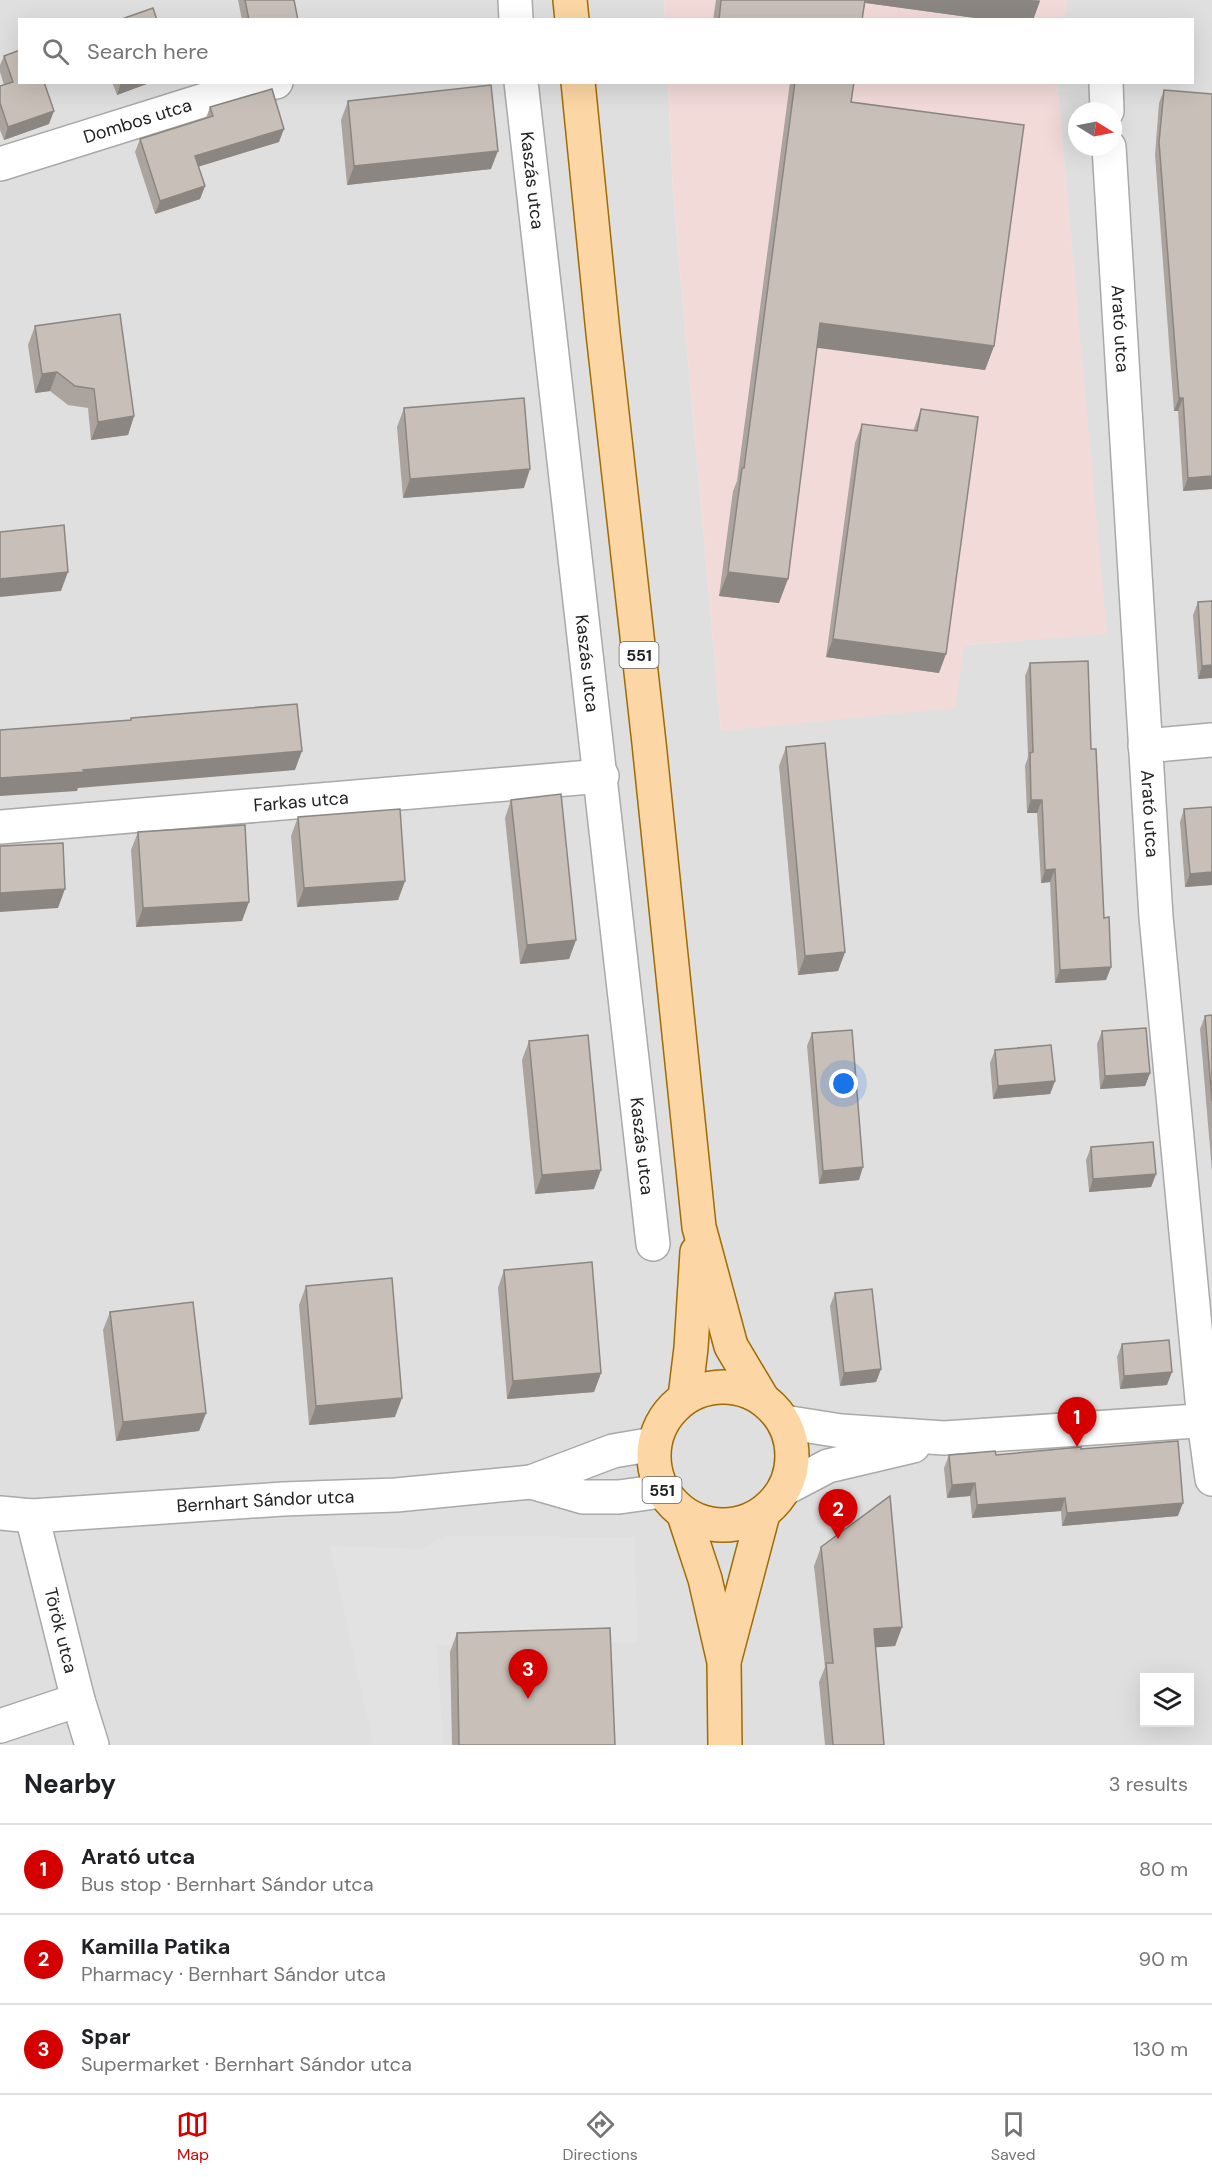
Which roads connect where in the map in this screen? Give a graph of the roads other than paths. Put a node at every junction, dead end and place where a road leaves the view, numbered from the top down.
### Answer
1 (515, 0) edge
2 (570, 0) edge
3 (516, 18) edge
4 (572, 18) edge
5 (264, 84) edge
6 (521, 84) edge
7 (578, 84) edge
8 (1106, 84) edge
9 (1107, 102) edge
10 (1110, 156) edge
11 (0, 164) edge
12 (1212, 740) edge
13 (1145, 746) junction
14 (602, 776) junction
15 (0, 826) edge
16 (699, 1227) junction
17 (653, 1244) dead end
18 (686, 1397) junction
19 (762, 1398) junction
20 (1208, 1420) edge
21 (784, 1422) junction
22 (944, 1438) junction
23 (654, 1444) junction
24 (1212, 1479) edge
25 (531, 1482) junction
26 (786, 1488) junction
27 (662, 1491) junction
28 (16, 1514) edge
29 (763, 1514) junction
30 (684, 1515) junction
31 (724, 1662) junction
32 (78, 1700) junction
33 (0, 1726) edge
34 (92, 1745) edge
35 (725, 1745) edge

1 - 3 street
2 - 4 main road
5 - 11 street, Dombos utca
6 - 14 street, Kaszás utca
7 - 16 main road, 551
8 - 9 street
10 - 13 street, Arató utca
12 - 13 street
13 - 20 street, Arató utca
14 - 15 street, Farkas utca
14 - 17 street, Kaszás utca
16 - 18 main road, 551
16 - 19 main road, 551
18 - 19 main road, 551
18 - 23 main road, 551
19 - 21 main road, 551
20 - 22 street
20 - 24 street, Arató utca
21 - 22 street
21 - 26 main road, 551
22 - 26 street
23 - 25 street, Bernhart Sándor utca
23 - 27 main road, 551
25 - 27 street, Bernhart Sándor utca
25 - 28 street, Bernhart Sándor utca
26 - 29 main road, 551
27 - 30 main road, 551
28 - 32 street, Török utca
29 - 30 main road, 551
29 - 31 main road, 551
30 - 31 main road, 551
31 - 35 main road, 551
32 - 33 street
32 - 34 street, Török utca

